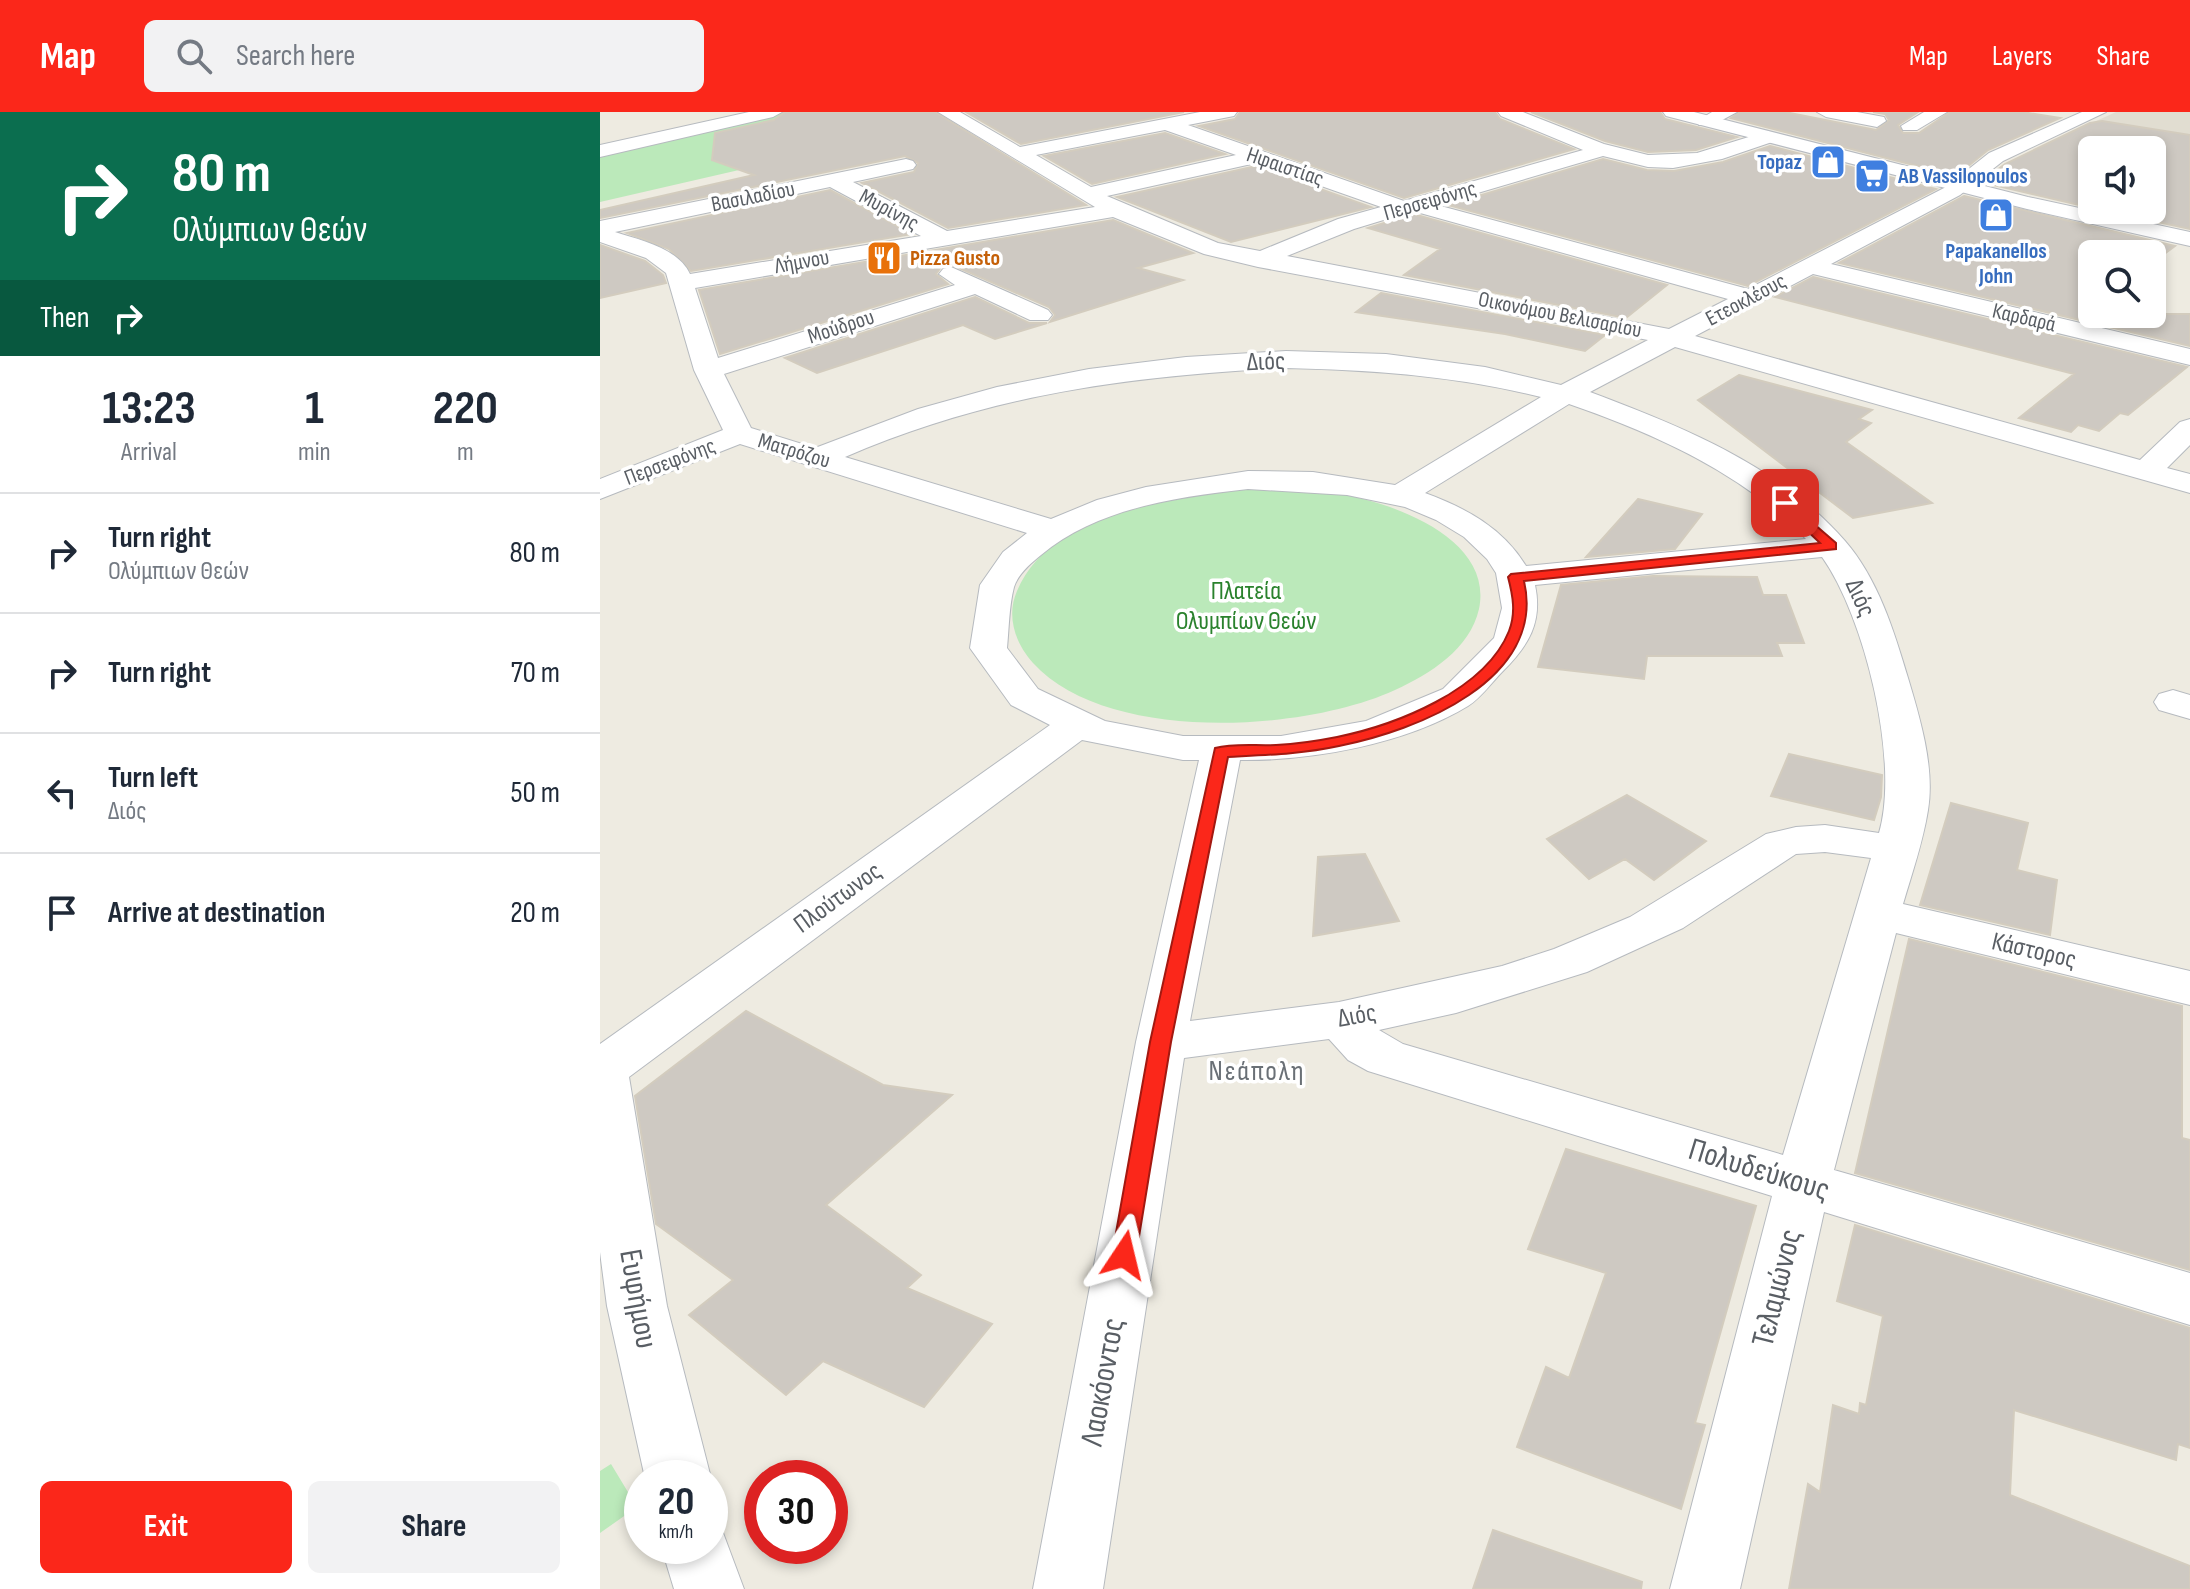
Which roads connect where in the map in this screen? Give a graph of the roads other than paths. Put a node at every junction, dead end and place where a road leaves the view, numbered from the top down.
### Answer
1 (773, 112) edge
2 (947, 112) edge
3 (1228, 112) edge
4 (1507, 112) edge
5 (1672, 112) edge
6 (1728, 112) edge
7 (1826, 112) edge
8 (1938, 112) edge
9 (2060, 112) edge
10 (2092, 114) edge
11 (1706, 121) junction
12 (1877, 121) dead end
13 (1166, 124) junction
14 (1910, 126) dead end
15 (1768, 137) junction
16 (1604, 150) junction
17 (600, 151) edge
18 (1018, 153) junction
19 (1255, 157) junction
20 (906, 165) dead end
21 (835, 181) junction
22 (1960, 185) junction
23 (1089, 194) junction
24 (1409, 207) junction
25 (1115, 210) junction
26 (602, 234) edge
27 (944, 239) junction
28 (2190, 239) edge
29 (905, 245) junction
30 (1258, 260) junction
31 (1811, 266) junction
32 (679, 283) junction
33 (976, 286) junction
34 (1750, 297) junction
35 (1039, 315) dead end
36 (1673, 338) junction
37 (2190, 357) edge
38 (708, 370) junction
39 (1567, 393) junction
40 (2190, 428) edge
41 (739, 434) junction
42 (817, 458) junction
43 (2146, 472) junction
44 (2190, 484) edge
45 (604, 485) edge
46 (1399, 496) junction
47 (1054, 531) junction
48 (1832, 546) junction
49 (1516, 577) junction
50 (1076, 725) junction
51 (1221, 752) junction
52 (1896, 850) junction
53 (1879, 914) junction
54 (2190, 988) edge
55 (1343, 1019) junction
56 (1161, 1042) junction
57 (601, 1070) edge
58 (1803, 1183) junction
59 (2190, 1299) edge
60 (674, 1460) edge
61 (701, 1564) edge
62 (709, 1589) edge
63 (1068, 1589) edge
64 (1705, 1589) edge

1 - 17 street
2 - 18 street, Οικονόμου Βελισαρίου
3 - 13 street
4 - 16 street
5 - 11 street
6 - 11 street
7 - 12 street
8 - 14 street
9 - 10 street
10 - 22 street, Ετεοκλέους
11 - 15 street
13 - 18 street
13 - 19 street, Ηφαιστίας
15 - 16 street
15 - 22 street
16 - 24 street, Περσεφόνης
18 - 23 street, Οικονόμου Βελισαρίου
19 - 23 street
19 - 24 street, Ηφαιστίας
20 - 21 street, Βασιλαδίου
21 - 26 street, Βασιλαδίου
21 - 27 street, Μυρίνης
22 - 28 street
22 - 31 street, Ετεοκλέους
23 - 25 street, Οικονόμου Βελισαρίου
24 - 30 street, Περσεφόνης
24 - 34 street, Ηφαιστίας
25 - 27 street, Λήμνου
25 - 30 street, Οικονόμου Βελισαρίου
26 - 32 street, Ματρόζου
27 - 29 street, Λήμνου
29 - 32 street, Λήμνου
29 - 33 street
30 - 36 street, Οικονόμου Βελισαρίου
31 - 34 street, Ετεοκλέους
31 - 37 street, Καρδαρά
32 - 38 street, Ματρόζου
33 - 35 street
33 - 38 street, Μούδρου
34 - 36 street, Ετεοκλέους
36 - 39 street, Ετεοκλέους
36 - 43 street, Οικονόμου Βελισαρίου
38 - 41 street, Ματρόζου
39 - 42 street, Διός
39 - 46 street, Ετεοκλέους
39 - 48 street, Διός
40 - 43 street
41 - 42 street, Ματρόζου
41 - 45 street, Περσεφόνης
42 - 47 street, Ματρόζου
43 - 44 street, Οικονόμου Βελισαρίου
46 - 47 street
46 - 49 street
47 - 50 street
48 - 49 street
48 - 52 street, Διός
49 - 51 street
50 - 51 street
50 - 57 street, Πλούτωνος
51 - 56 street, Λαοκόοντος
52 - 53 street, Τελαμώνος
52 - 55 street, Διός
53 - 54 street, Κάστορος
53 - 58 street, Τελαμώνος
55 - 56 street, Διός
55 - 58 street, Πολυδεύκους
56 - 63 street, Λαοκόοντος
57 - 60 street, Ευφήμου
58 - 59 street, Πολυδεύκους
58 - 64 street, Τελαμώνος
61 - 62 street

